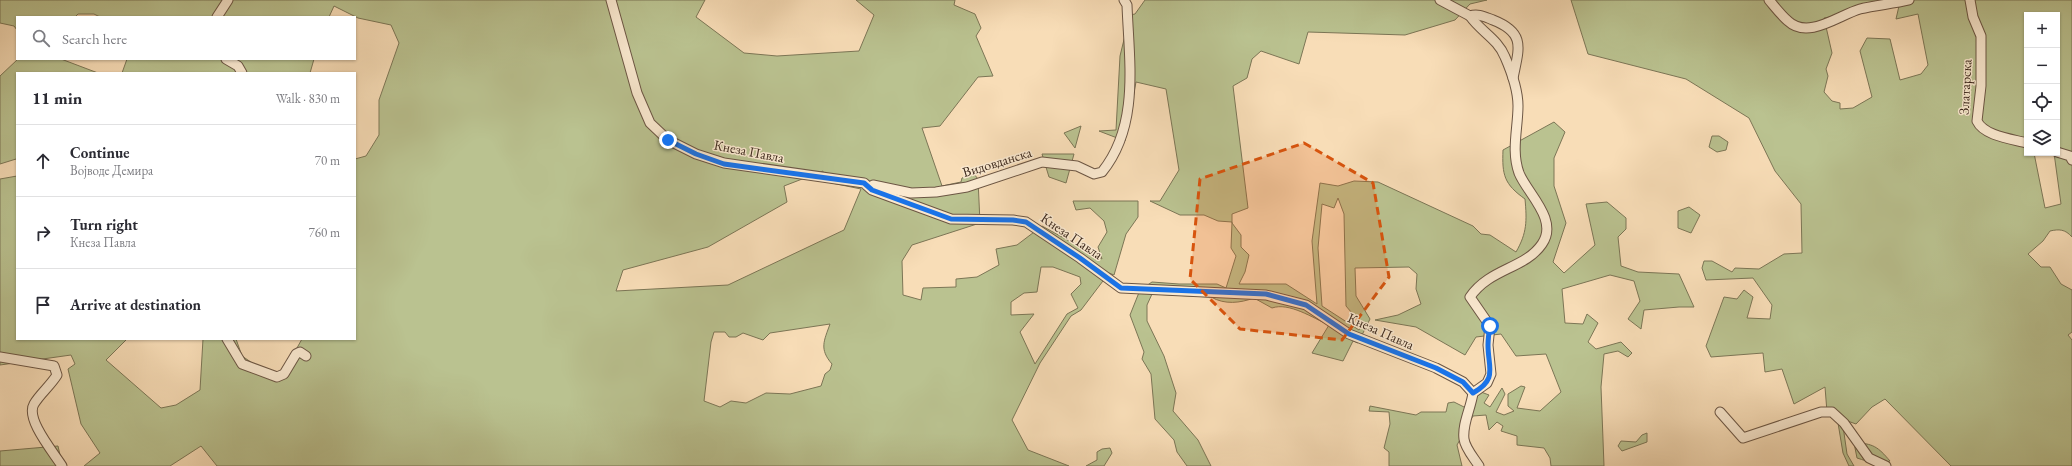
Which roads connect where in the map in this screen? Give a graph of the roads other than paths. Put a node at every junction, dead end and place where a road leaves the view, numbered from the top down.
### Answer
1 (228, 0) edge
2 (611, 0) edge
3 (1124, 0) edge
4 (1440, 0) edge
5 (1769, 0) edge
6 (1909, 0) edge
7 (1970, 0) edge
8 (218, 16) edge
9 (1470, 16) junction
10 (228, 60) edge
11 (241, 72) edge
12 (1513, 78) junction
13 (2024, 142) edge
14 (2060, 153) edge
15 (2072, 160) edge
16 (864, 183) junction
17 (228, 340) edge
18 (306, 356) dead end
19 (0, 357) edge
20 (1473, 393) junction
21 (1720, 412) dead end
22 (62, 466) edge
23 (1479, 466) edge
24 (1886, 466) edge

1 - 8 street
2 - 16 street, Кнеза Павла
3 - 16 street, Видовданска
4 - 9 street
5 - 6 street
7 - 13 street, Златарска
9 - 12 street
9 - 12 street
10 - 11 street
12 - 20 street
14 - 15 street
16 - 20 street, Кнеза Павла
17 - 18 street
19 - 22 street
20 - 23 street
21 - 24 street

